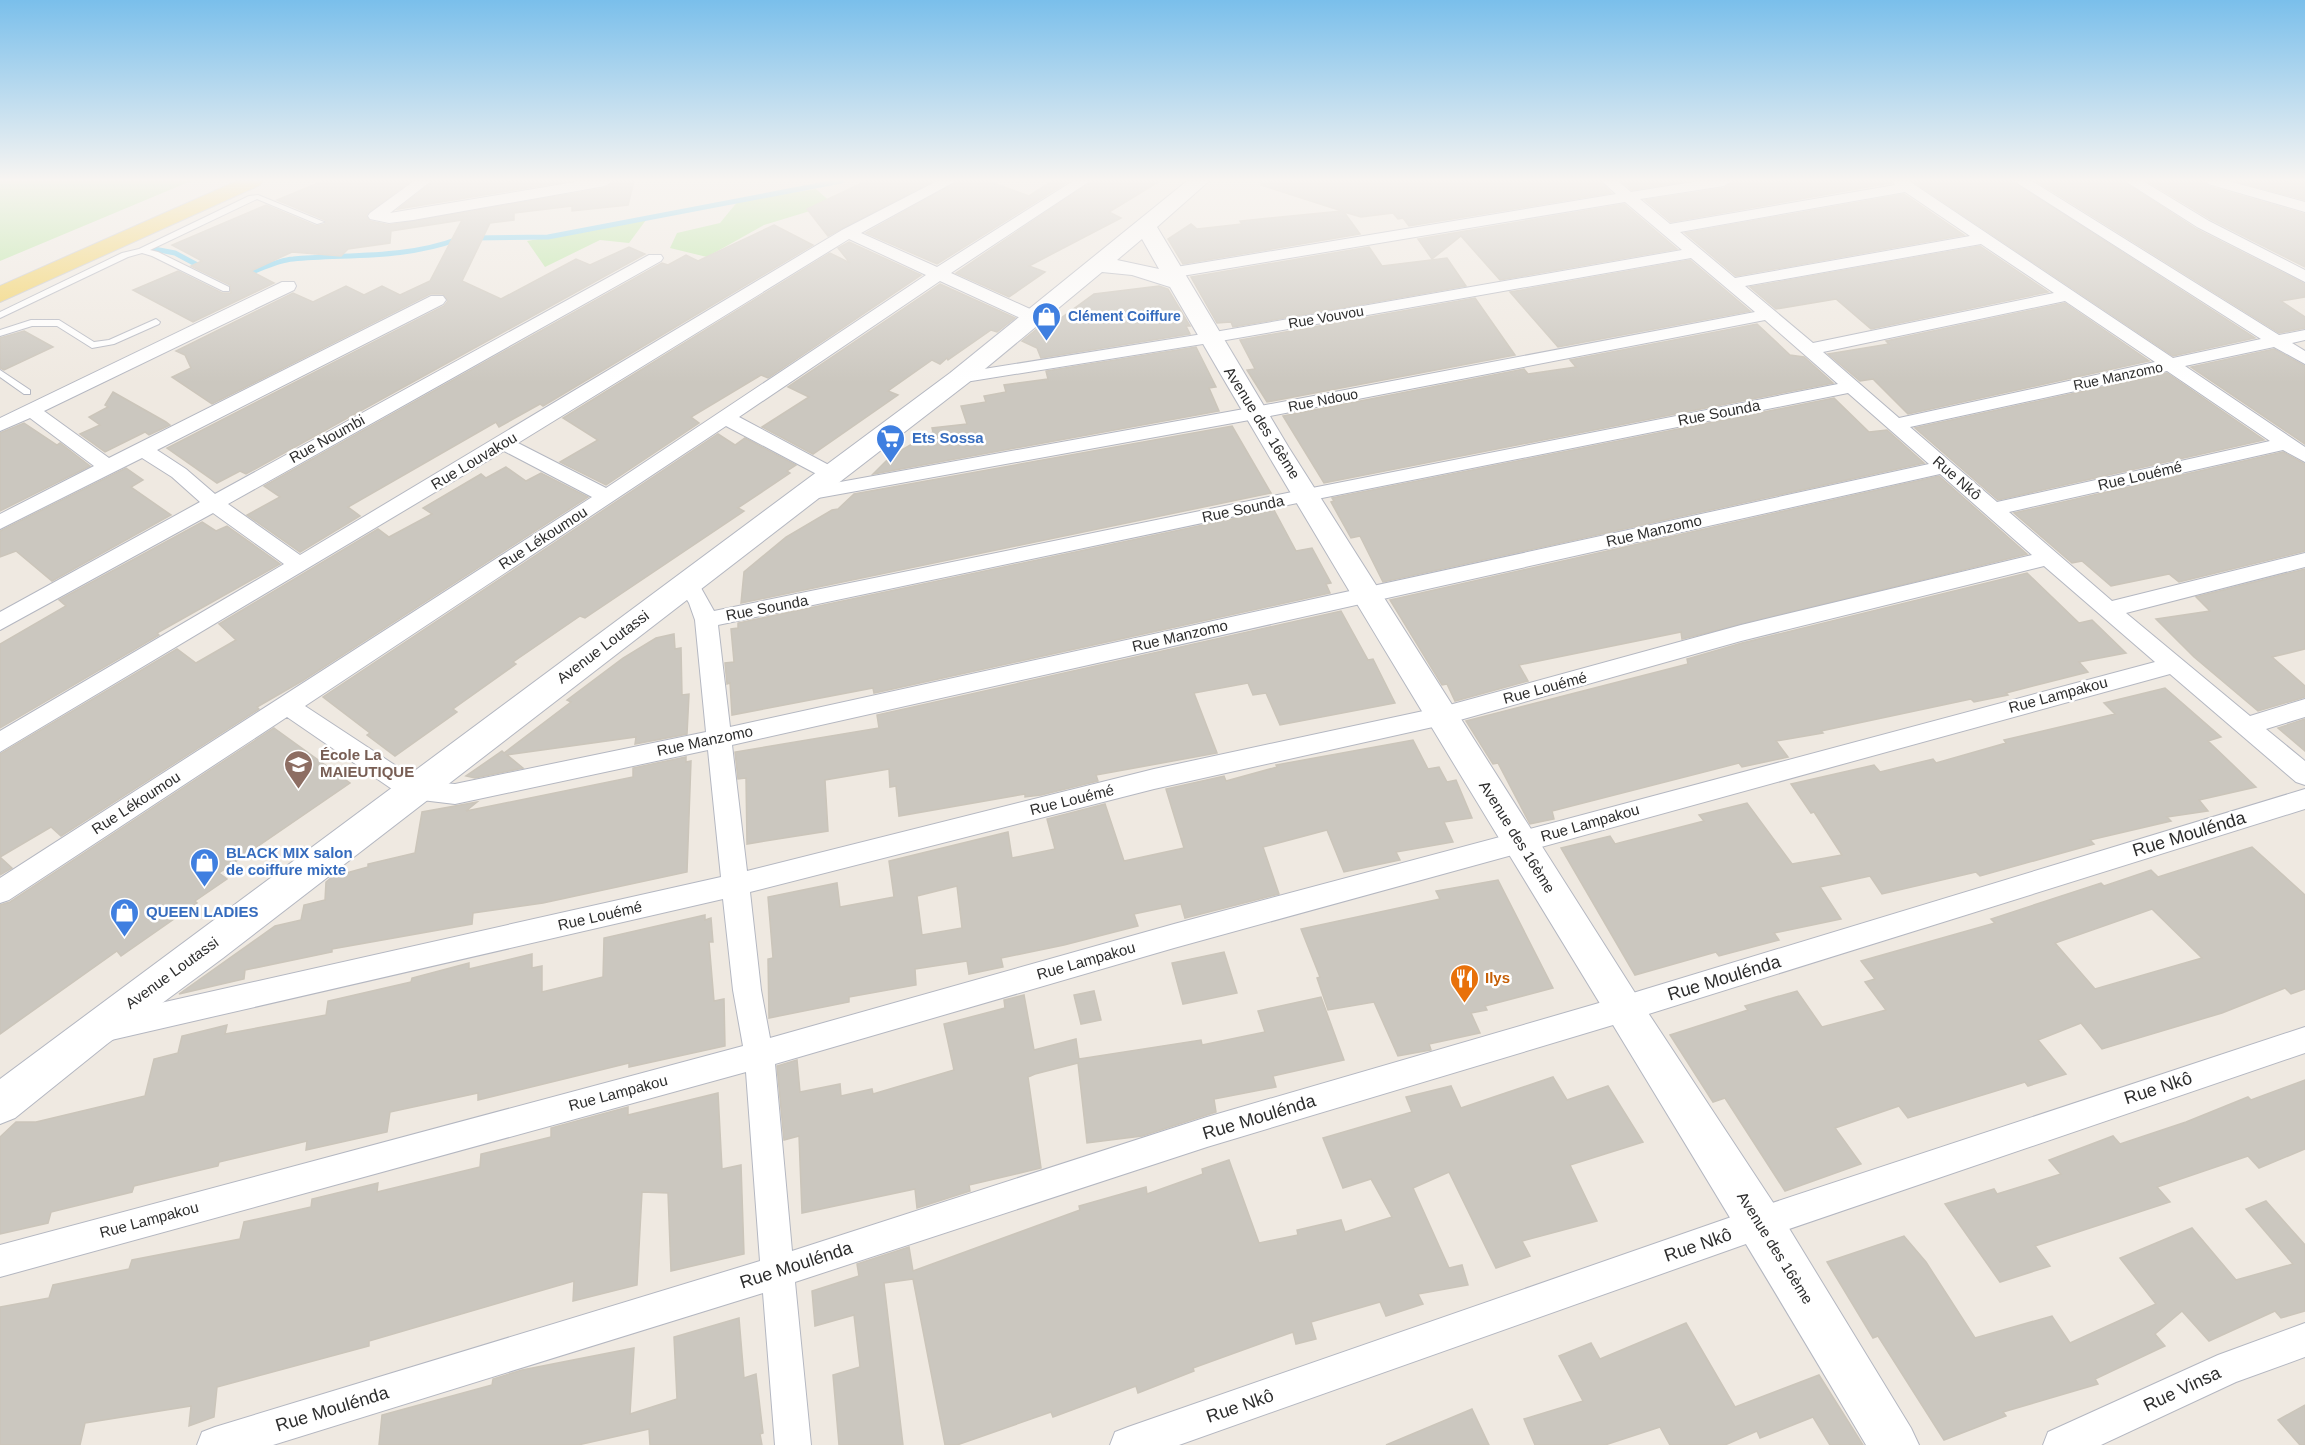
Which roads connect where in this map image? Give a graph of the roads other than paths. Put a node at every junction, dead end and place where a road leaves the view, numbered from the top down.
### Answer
1 (68, 248) edge
2 (103, 248) edge
3 (147, 248) edge
4 (823, 248) edge
5 (883, 248) edge
6 (978, 248) edge
7 (1119, 248) edge
8 (1156, 248) edge
9 (1328, 248) edge
10 (1687, 248) edge
11 (1928, 248) edge
12 (2002, 248) edge
13 (2129, 248) edge
14 (2250, 248) edge
15 (142, 251) junction
16 (1693, 253) junction
17 (655, 258) dead end
18 (1100, 265) junction
19 (940, 273) junction
20 (1169, 276) junction
21 (2305, 277) edge
22 (0, 278) edge
23 (1730, 284) junction
24 (288, 286) dead end
25 (226, 289) dead end
26 (0, 295) edge
27 (2071, 295) junction
28 (437, 300) dead end
29 (0, 315) edge
30 (1766, 315) junction
31 (1035, 318) junction
32 (156, 322) dead end
33 (0, 333) edge
34 (2305, 335) edge
35 (1209, 338) junction
36 (2277, 341) junction
37 (1809, 349) junction
38 (2305, 359) edge
39 (2172, 364) junction
40 (0, 373) edge
41 (959, 378) junction
42 (1851, 387) junction
43 (29, 401) junction
44 (1255, 413) junction
45 (726, 418) junction
46 (1896, 424) junction
47 (0, 425) edge
48 (504, 443) junction
49 (2286, 443) junction
50 (144, 450) junction
51 (2305, 456) edge
52 (108, 467) junction
53 (1944, 467) junction
54 (833, 475) junction
55 (807, 494) junction
56 (1307, 495) junction
57 (607, 497) junction
58 (213, 503) junction
59 (1994, 509) junction
60 (0, 522) edge
61 (2049, 558) junction
62 (2305, 560) edge
63 (299, 565) junction
64 (688, 584) junction
65 (1368, 593) junction
66 (2108, 610) junction
67 (706, 620) junction
68 (0, 622) edge
69 (2173, 664) junction
70 (286, 705) junction
71 (2305, 708) edge
72 (1442, 716) junction
73 (2246, 726) junction
74 (718, 739) junction
75 (0, 743) edge
76 (2305, 775) edge
77 (414, 791) junction
78 (2305, 799) edge
79 (1521, 842) junction
80 (735, 885) junction
81 (0, 892) edge
82 (1623, 1009) junction
83 (93, 1031) junction
84 (2305, 1040) edge
85 (759, 1055) junction
86 (6, 1091) edge
87 (1760, 1223) junction
88 (0, 1261) edge
89 (777, 1272) junction
90 (2305, 1340) edge
91 (216, 1445) edge
92 (793, 1445) edge
93 (1128, 1445) edge
94 (1894, 1445) edge
95 (2061, 1445) edge

1 - 22 main road
2 - 26 main road
3 - 15 lane
4 - 48 street, Rue Louvakou
5 - 19 street
6 - 19 street, Rue Lékoumou
7 - 18 main road, Avenue Loutassi
8 - 20 main road, Avenue des 16ème
9 - 20 street
10 - 16 street, Rue Nkô
11 - 23 street
12 - 27 street
13 - 36 street
14 - 21 street
15 - 25 lane
15 - 29 lane
16 - 23 street, Rue Nkô
16 - 35 street, Rue Vouvou
17 - 58 street, Rue Noumbi
18 - 20 main road
18 - 31 main road, Avenue Loutassi
19 - 31 street
19 - 45 street, Rue Lékoumou
20 - 35 main road, Avenue des 16ème
23 - 30 street, Rue Nkô
24 - 43 street
27 - 37 street
27 - 39 street
28 - 50 street
30 - 37 street, Rue Nkô
30 - 44 street, Rue Ndouo
31 - 41 main road, Avenue Loutassi
32 - 33 lane
34 - 36 street, Rue Manzomo
35 - 41 street, Rue Vouvou
35 - 44 main road, Avenue des 16ème
36 - 38 street
36 - 39 street, Rue Manzomo
37 - 42 street, Rue Nkô
39 - 46 street, Rue Manzomo
39 - 49 street
40 - 43 lane
41 - 54 main road, Avenue Loutassi
42 - 46 street, Rue Nkô
42 - 56 street, Rue Sounda
43 - 47 street
43 - 52 street
44 - 55 street, Rue Ndouo
44 - 56 main road, Avenue des 16ème
45 - 54 street
45 - 57 street, Rue Lékoumou
46 - 53 street, Rue Nkô
48 - 57 street
48 - 63 street, Rue Louvakou
49 - 51 street
49 - 59 street, Rue Louémé
50 - 52 street
50 - 58 street
52 - 60 street
53 - 59 street, Rue Nkô
53 - 65 street, Rue Manzomo
54 - 55 main road, Avenue Loutassi
55 - 64 main road, Avenue Loutassi
56 - 65 main road, Avenue des 16ème
56 - 67 street, Rue Sounda
57 - 70 street, Rue Lékoumou
58 - 63 street
58 - 68 street, Rue Noumbi
59 - 61 street, Rue Nkô
61 - 66 street, Rue Nkô
61 - 72 street, Rue Louémé
62 - 66 street
63 - 75 street, Rue Louvakou
64 - 67 street
64 - 77 main road, Avenue Loutassi
65 - 72 main road, Avenue des 16ème
65 - 74 street, Rue Manzomo
66 - 69 street, Rue Nkô
67 - 74 street
69 - 73 street, Rue Nkô
69 - 79 street, Rue Lampakou
70 - 77 street
70 - 81 street, Rue Lékoumou
71 - 73 street
72 - 79 main road, Avenue des 16ème
72 - 80 street, Rue Louémé
73 - 76 street, Rue Nkô
74 - 77 street, Rue Manzomo
74 - 80 street
77 - 83 main road, Avenue Loutassi
78 - 82 street, Rue Moulénda
79 - 82 main road, Avenue des 16ème
79 - 85 street, Rue Lampakou
80 - 83 street, Rue Louémé
80 - 85 street
82 - 87 main road, Avenue des 16ème
82 - 89 street, Rue Moulénda
83 - 86 main road, Avenue Loutassi
84 - 87 street, Rue Nkô
85 - 88 street, Rue Lampakou
85 - 89 street
87 - 93 street, Rue Nkô
87 - 94 main road, Avenue des 16ème
89 - 91 street, Rue Moulénda
89 - 92 street
90 - 95 street, Rue Vinsa

